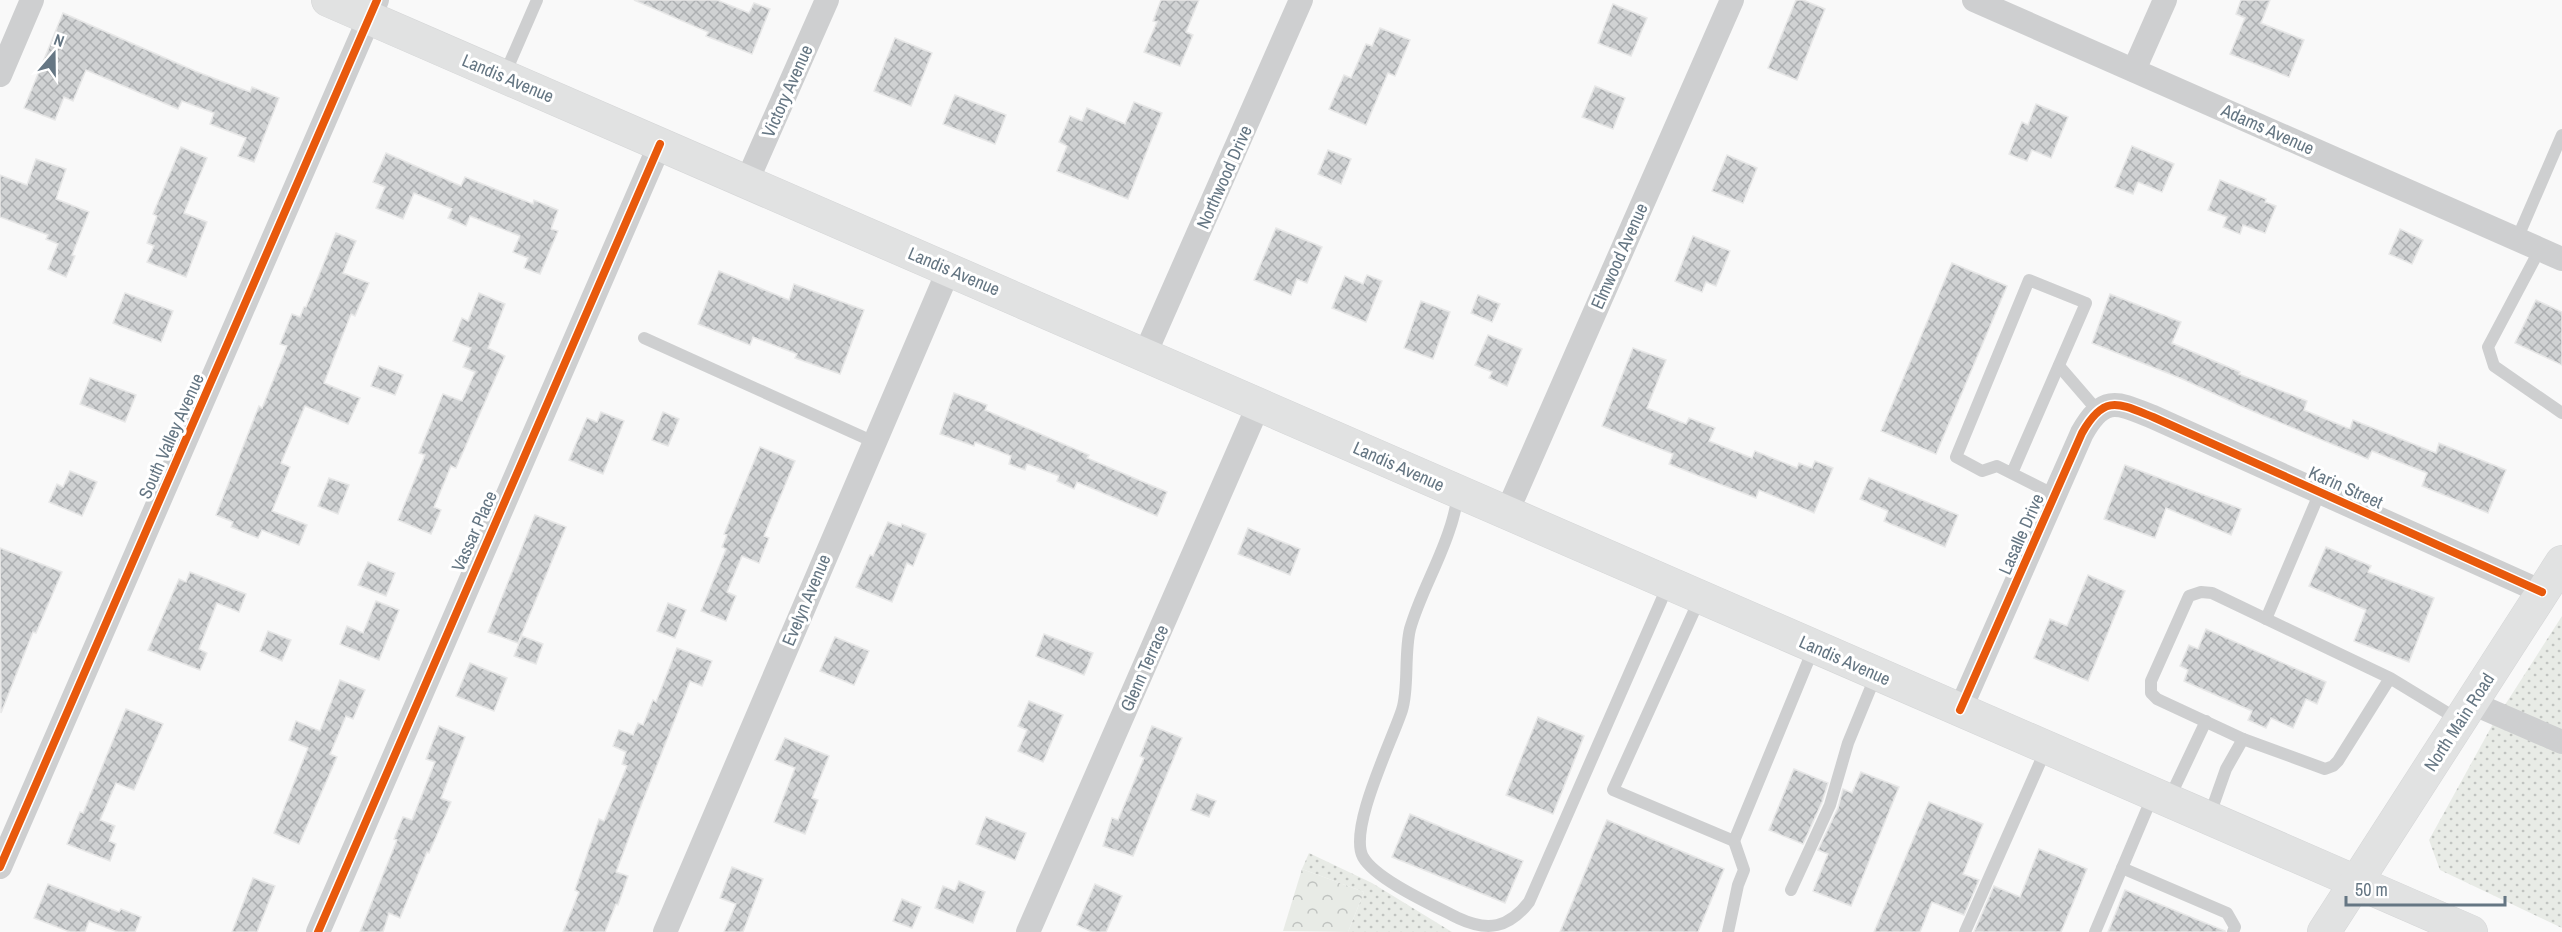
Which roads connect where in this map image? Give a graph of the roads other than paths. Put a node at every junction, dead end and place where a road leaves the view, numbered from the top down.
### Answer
1 (32, 0) edge
2 (328, 0) edge
3 (537, 0) edge
4 (827, 0) edge
5 (1301, 0) edge
6 (1732, 0) edge
7 (1974, 0) edge
8 (2165, 0) edge
9 (373, 9) edge
10 (2134, 70) junction
11 (0, 75) edge
12 (504, 76) junction
13 (2562, 135) edge
14 (660, 144) junction
15 (747, 181) junction
16 (2517, 238) junction
17 (2551, 254) edge
18 (949, 269) junction
19 (644, 338) dead end
20 (1145, 354) junction
21 (2059, 366) junction
22 (1259, 404) junction
23 (2097, 410) junction
24 (2562, 412) edge
25 (874, 442) junction
26 (2012, 473) junction
27 (1459, 492) junction
28 (2320, 492) junction
29 (2055, 495) junction
30 (1507, 512) junction
31 (2562, 562) edge
32 (1669, 584) junction
33 (2542, 592) junction
34 (1701, 597) junction
35 (2266, 619) junction
36 (1814, 647) junction
37 (1876, 674) junction
38 (2390, 678) junction
39 (1960, 710) junction
40 (2466, 712) junction
41 (2206, 721) junction
42 (2243, 739) junction
43 (2562, 742) edge
44 (2046, 748) junction
45 (2161, 797) junction
46 (2209, 818) junction
47 (1734, 842) junction
48 (0, 867) edge
49 (2122, 868) junction
50 (2357, 882) junction
51 (1791, 890) dead end
52 (318, 932) edge
53 (665, 932) edge
54 (1028, 932) edge
55 (1728, 932) edge
56 (1965, 932) edge
57 (2095, 932) edge
58 (2233, 932) edge
59 (2324, 932) edge
60 (2471, 932) edge

1 - 11 street
2 - 9 main road, Landis Avenue
3 - 12 lane
4 - 15 street, Victory Avenue
5 - 20 street, Northwood Drive
6 - 30 street, Elmwood Avenue
7 - 10 street, Adams Avenue
8 - 10 street
9 - 12 main road, Landis Avenue
9 - 48 street, South Valley Avenue
10 - 16 street, Adams Avenue
12 - 14 main road, Landis Avenue
13 - 16 lane
14 - 15 main road, Landis Avenue
14 - 52 street, Vassar Place
15 - 18 main road, Landis Avenue
16 - 17 street, Adams Avenue
17 - 24 lane
18 - 20 main road, Landis Avenue
18 - 25 street, Evelyn Avenue
19 - 25 lane
20 - 22 main road, Landis Avenue
21 - 23 lane
21 - 26 lane
21 - 26 lane
22 - 27 main road, Landis Avenue
22 - 54 street, Glenn Terrace
23 - 28 street, Karin Street
23 - 29 street, Lasalle Drive
25 - 53 street, Evelyn Avenue
26 - 29 lane
27 - 30 main road, Landis Avenue
27 - 32 lane
28 - 33 street, Karin Street
28 - 35 lane
29 - 39 street, Lasalle Drive
30 - 32 main road, Landis Avenue
31 - 33 main road, North Main Road
32 - 34 main road, Landis Avenue
33 - 40 main road, North Main Road
34 - 36 main road, Landis Avenue
34 - 47 lane
35 - 38 lane
35 - 41 lane
36 - 37 main road, Landis Avenue
36 - 47 lane
37 - 39 main road, Landis Avenue
37 - 51 lane
38 - 40 lane
38 - 42 lane
39 - 44 main road, Landis Avenue
40 - 43 street
40 - 50 main road, North Main Road
41 - 42 lane
41 - 45 lane
42 - 46 lane
44 - 45 main road, Landis Avenue
44 - 56 lane
45 - 46 main road, Landis Avenue
45 - 49 lane
46 - 50 main road, Landis Avenue
47 - 55 lane
49 - 57 lane
49 - 58 lane
50 - 59 main road, North Main Road
50 - 60 main road, Landis Avenue

